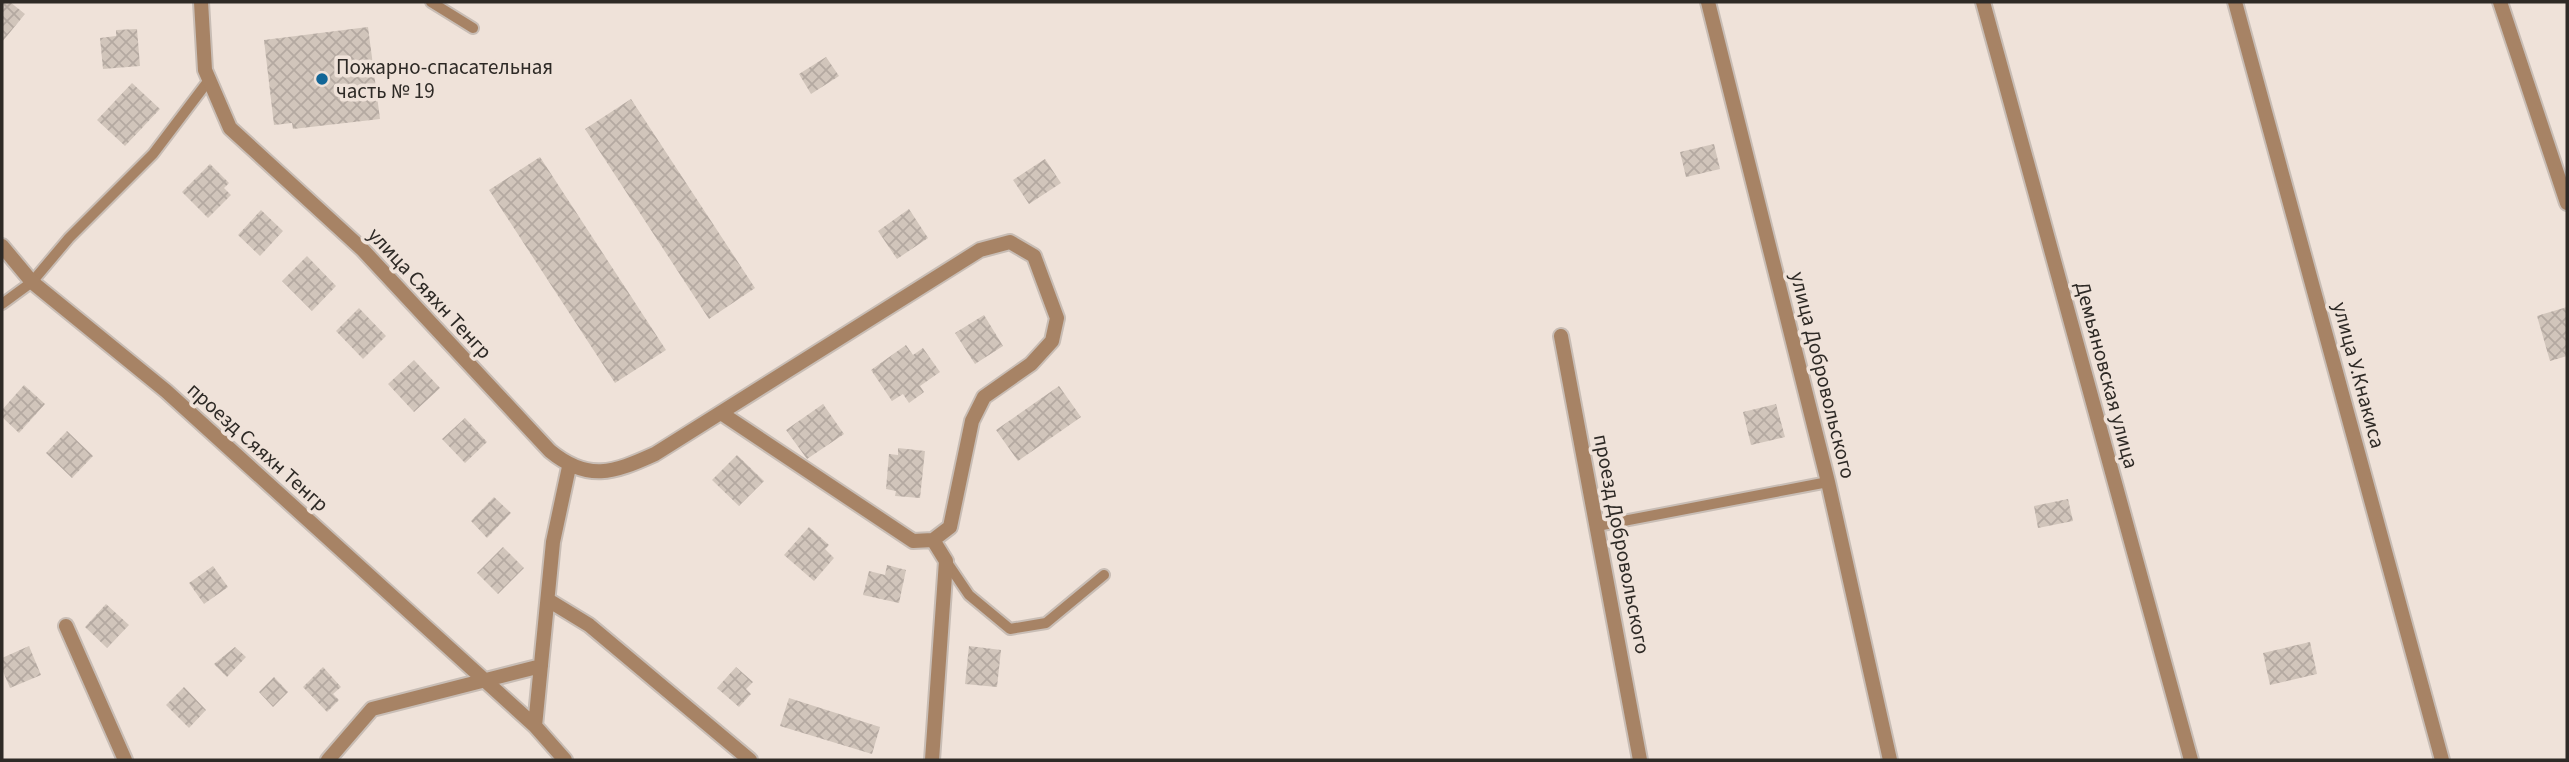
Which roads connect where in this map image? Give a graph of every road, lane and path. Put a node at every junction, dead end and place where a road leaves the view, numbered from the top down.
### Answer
1 (201, 2) edge
2 (431, 2) edge
3 (1708, 2) edge
4 (1983, 2) edge
5 (2235, 2) edge
6 (2500, 2) edge
7 (473, 27) dead end
8 (209, 80) junction
9 (2567, 203) edge
10 (2, 246) edge
11 (32, 282) junction
12 (2, 304) edge
13 (1562, 336) dead end
14 (721, 414) junction
15 (569, 467) junction
16 (1828, 482) junction
17 (1597, 526) junction
18 (933, 540) junction
19 (946, 561) junction
20 (1104, 576) dead end
21 (548, 600) junction
22 (66, 626) dead end
23 (541, 666) junction
24 (485, 681) junction
25 (535, 726) junction
26 (125, 760) edge
27 (328, 760) edge
28 (565, 760) edge
29 (750, 760) edge
30 (932, 760) edge
31 (1640, 760) edge
32 (1890, 760) edge
33 (2191, 760) edge
34 (2442, 760) edge

1 - 8 street, улица Сяяхн Тенгр
2 - 7 lane
3 - 16 street, улица Добровольского
4 - 33 street, Демьяновская улица
5 - 34 street, улица У.Кнакиса
6 - 9 street
8 - 11 lane
8 - 15 street, улица Сяяхн Тенгр
10 - 11 street, проезд Сяяхн Тенгр
11 - 12 lane
11 - 24 street, проезд Сяяхн Тенгр
13 - 17 street, проезд Добровольского
14 - 15 street
14 - 18 street
14 - 18 street
15 - 21 street
16 - 17 lane
16 - 32 street, улица Добровольского
17 - 31 street, проезд Добровольского
18 - 19 street
19 - 20 lane
19 - 30 street
21 - 23 street
21 - 29 street
22 - 26 street
23 - 24 street
23 - 25 street
24 - 25 street, проезд Сяяхн Тенгр
24 - 27 street
25 - 28 street, проезд Сяяхн Тенгр

